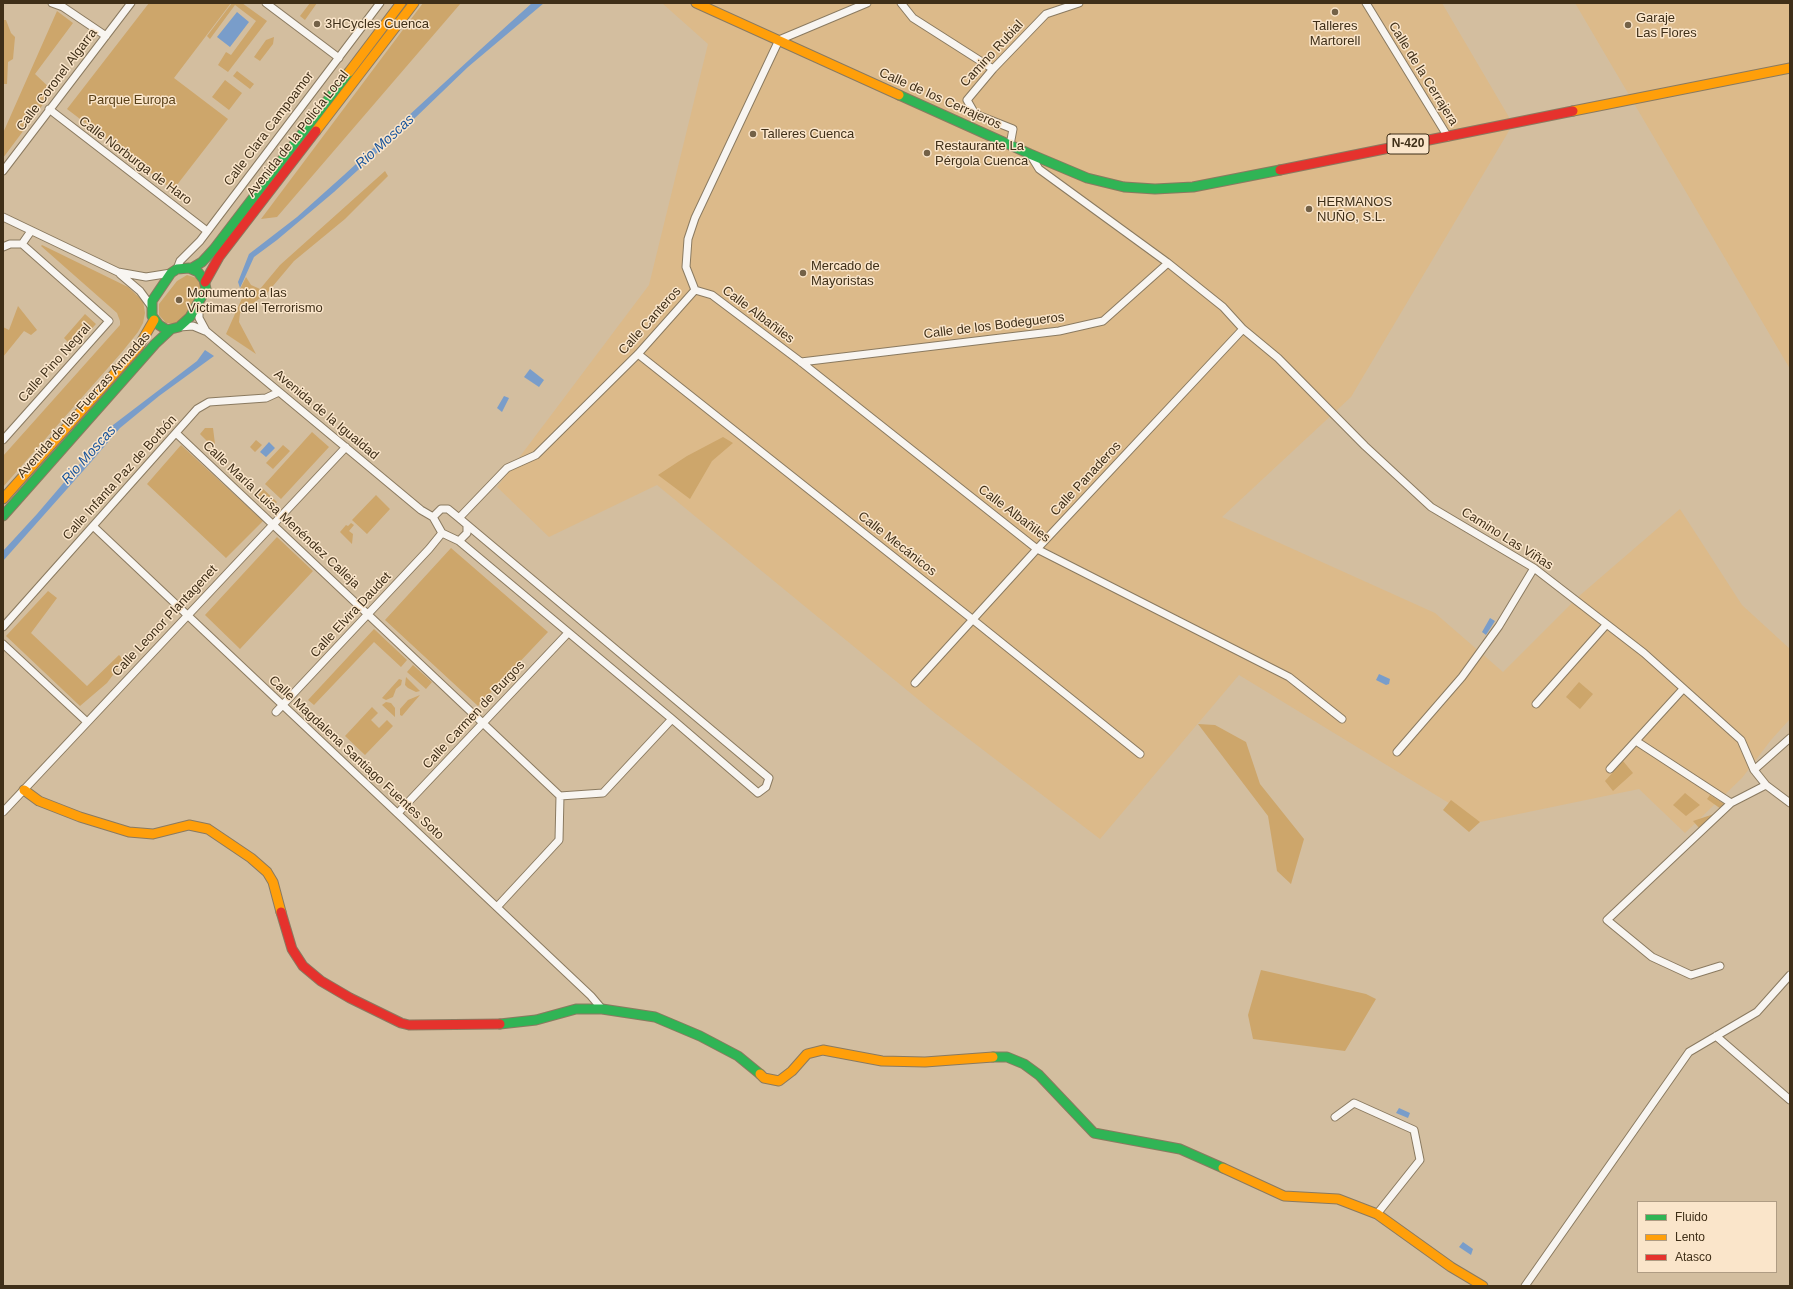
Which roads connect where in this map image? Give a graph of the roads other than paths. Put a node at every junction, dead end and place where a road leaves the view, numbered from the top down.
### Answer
1 (52, 3) edge
2 (131, 3) edge
3 (266, 3) edge
4 (380, 3) edge
5 (401, 3) edge
6 (414, 3) edge
7 (696, 3) edge
8 (867, 3) edge
9 (901, 3) edge
10 (1079, 3) edge
11 (1366, 3) edge
12 (106, 36) junction
13 (779, 40) junction
14 (339, 58) junction
15 (1790, 68) edge
16 (993, 69) junction
17 (49, 110) junction
18 (1448, 136) junction
19 (1010, 145) junction
20 (1030, 154) junction
21 (3, 171) edge
22 (5, 221) edge
23 (31, 231) junction
24 (207, 231) junction
25 (22, 244) junction
26 (3, 246) edge
27 (1168, 264) junction
28 (192, 268) junction
29 (174, 271) junction
30 (118, 272) junction
31 (205, 282) junction
32 (695, 290) junction
33 (198, 305) junction
34 (151, 306) junction
35 (154, 320) junction
36 (175, 329) junction
37 (1244, 329) junction
38 (206, 331) junction
39 (638, 354) junction
40 (801, 362) junction
41 (279, 392) junction
42 (176, 433) junction
43 (3, 440) edge
44 (346, 447) junction
45 (3, 499) edge
46 (3, 516) edge
47 (433, 518) junction
48 (459, 518) junction
49 (273, 525) junction
50 (93, 526) junction
51 (467, 526) junction
52 (442, 533) junction
53 (459, 541) junction
54 (1037, 549) junction
55 (1534, 568) junction
56 (368, 614) junction
57 (188, 615) junction
58 (972, 619) junction
59 (1606, 625) junction
60 (3, 626) edge
61 (568, 633) junction
62 (3, 644) edge
63 (915, 683) dead end
64 (1683, 689) junction
65 (1536, 704) dead end
66 (282, 705) junction
67 (276, 712) dead end
68 (672, 719) junction
69 (1342, 719) dead end
70 (87, 722) junction
71 (483, 723) junction
72 (1790, 738) edge
73 (1636, 740) junction
74 (1397, 752) dead end
75 (1140, 754) dead end
76 (1610, 769) dead end
77 (1754, 770) junction
78 (1766, 785) junction
79 (24, 790) junction
80 (560, 796) junction
81 (1731, 803) junction
82 (1790, 803) edge
83 (3, 812) edge
84 (398, 813) junction
85 (497, 907) junction
86 (1720, 966) dead end
87 (1790, 975) edge
88 (602, 1009) junction
89 (1716, 1036) junction
90 (1790, 1100) edge
91 (1335, 1117) dead end
92 (1377, 1214) junction
93 (1483, 1286) edge
94 (1525, 1286) edge

1 - 12 street
2 - 12 street, Calle Coronel Algarra
3 - 14 street
4 - 14 street, Calle Clara Campoamor
5 - 28 main road, Avenida de la Policía Local
6 - 31 main road, Avenida de la Policía Local
7 - 13 main road, Calle de los Cerrajeros
8 - 13 street
9 - 16 street
10 - 16 street, Camino Rubial
11 - 18 street, Calle de la Cerrajera
12 - 17 street, Calle Coronel Algarra
13 - 19 main road, Calle de los Cerrajeros
13 - 32 street, Calle Canteros
14 - 24 street, Calle Clara Campoamor
15 - 18 main road, N-420
16 - 19 street, Camino Rubial
17 - 21 street, Calle Coronel Algarra
17 - 24 street, Calle Norburga de Haro
18 - 20 main road, N-420
19 - 20 main road, Calle de los Cerrajeros
20 - 27 street
22 - 23 street
23 - 25 street
23 - 30 street
24 - 29 street, Calle Clara Campoamor
25 - 26 street
25 - 43 street, Calle Pino Negral
27 - 37 street
27 - 40 street, Calle de los Bodegueros
28 - 29 main road
28 - 31 main road
29 - 30 street
29 - 34 main road
30 - 34 street
31 - 33 main road
32 - 39 street, Calle Canteros
32 - 40 street, Calle Albañiles
33 - 36 main road
33 - 38 street, Avenida de la Igualdad
34 - 35 main road
35 - 36 main road
35 - 45 main road, Avenida de las Fuerzas Armadas
36 - 38 street, Avenida de la Igualdad
36 - 46 main road, Avenida de las Fuerzas Armadas
37 - 54 street, Calle Panaderos
37 - 55 street, Camino Las Viñas
38 - 41 street, Avenida de la Igualdad
39 - 48 street, Calle Canteros
39 - 58 street, Calle Mecánicos
40 - 54 street, Calle Albañiles
41 - 42 street, Calle Infanta Paz de Borbón
41 - 44 street, Avenida de la Igualdad
42 - 49 street, Calle María Luisa Menéndez Calleja
42 - 50 street, Calle Infanta Paz de Borbón
44 - 47 street, Avenida de la Igualdad
44 - 49 street, Calle Leonor Plantagenet
47 - 48 street
47 - 52 street
48 - 51 street
49 - 56 street, Calle María Luisa Menéndez Calleja
49 - 57 street, Calle Leonor Plantagenet
50 - 57 street, Calle Magdalena Santiago Fuentes Soto
50 - 60 street, Calle Infanta Paz de Borbón
51 - 53 street
51 - 68 street
52 - 53 street
52 - 56 street, Calle Elvira Daudet
53 - 61 street
54 - 58 street, Calle Panaderos
54 - 69 street, Calle Albañiles
55 - 59 street, Camino Las Viñas
55 - 74 street
56 - 66 street, Calle Elvira Daudet
56 - 71 street, Calle María Luisa Menéndez Calleja
57 - 66 street, Calle Magdalena Santiago Fuentes Soto
57 - 70 street, Calle Leonor Plantagenet
58 - 63 street, Calle Panaderos
58 - 75 street, Calle Mecánicos
59 - 64 street, Camino Las Viñas
59 - 65 street
61 - 68 street
61 - 71 street, Calle Carmen de Burgos
62 - 70 street
64 - 73 street
64 - 77 street, Camino Las Viñas
66 - 67 street, Calle Elvira Daudet
66 - 84 street, Calle Magdalena Santiago Fuentes Soto
68 - 80 street
70 - 79 street, Calle Leonor Plantagenet
71 - 80 street, Calle María Luisa Menéndez Calleja
71 - 84 street, Calle Carmen de Burgos
72 - 77 street
73 - 76 street
73 - 81 street
77 - 78 street, Camino Las Viñas
78 - 81 street
78 - 82 street, Camino Las Viñas
79 - 83 street, Calle Leonor Plantagenet
79 - 88 main road
80 - 85 street
81 - 86 street
84 - 85 street, Calle Magdalena Santiago Fuentes Soto
85 - 88 street, Calle Magdalena Santiago Fuentes Soto
87 - 89 street
88 - 92 main road
89 - 90 street
89 - 94 street
91 - 92 street
92 - 93 main road

